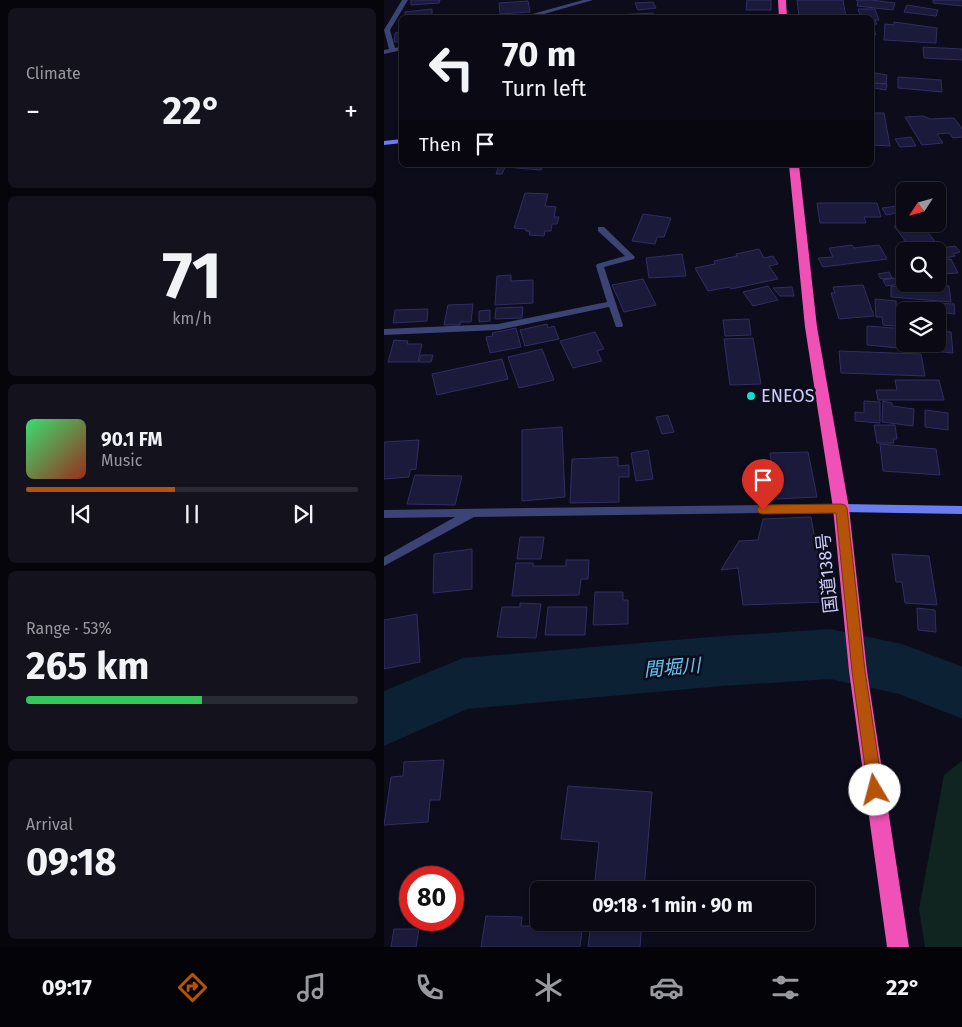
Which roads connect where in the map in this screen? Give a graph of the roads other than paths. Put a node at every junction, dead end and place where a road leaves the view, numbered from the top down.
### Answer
1 (405, 0) edge
2 (590, 0) edge
3 (782, 0) edge
4 (532, 15) edge
5 (783, 15) edge
6 (386, 36) edge
7 (399, 49) edge
8 (392, 50) junction
9 (384, 52) edge
10 (399, 141) edge
11 (384, 143) edge
12 (794, 167) edge
13 (601, 229) dead end
14 (611, 304) junction
15 (619, 324) dead end
16 (384, 332) edge
17 (962, 505) edge
18 (841, 508) junction
19 (962, 510) edge
20 (470, 513) junction
21 (384, 514) edge
22 (384, 562) edge
23 (898, 947) edge

1 - 6 street
2 - 4 street
3 - 5 highway
6 - 8 street
7 - 8 street
8 - 9 street
10 - 11 main road
12 - 18 highway, 国道138号
13 - 14 street
14 - 15 street
14 - 16 street
17 - 19 street
18 - 19 main road
18 - 20 street
18 - 23 highway, 国道138号
20 - 21 street
20 - 22 street

